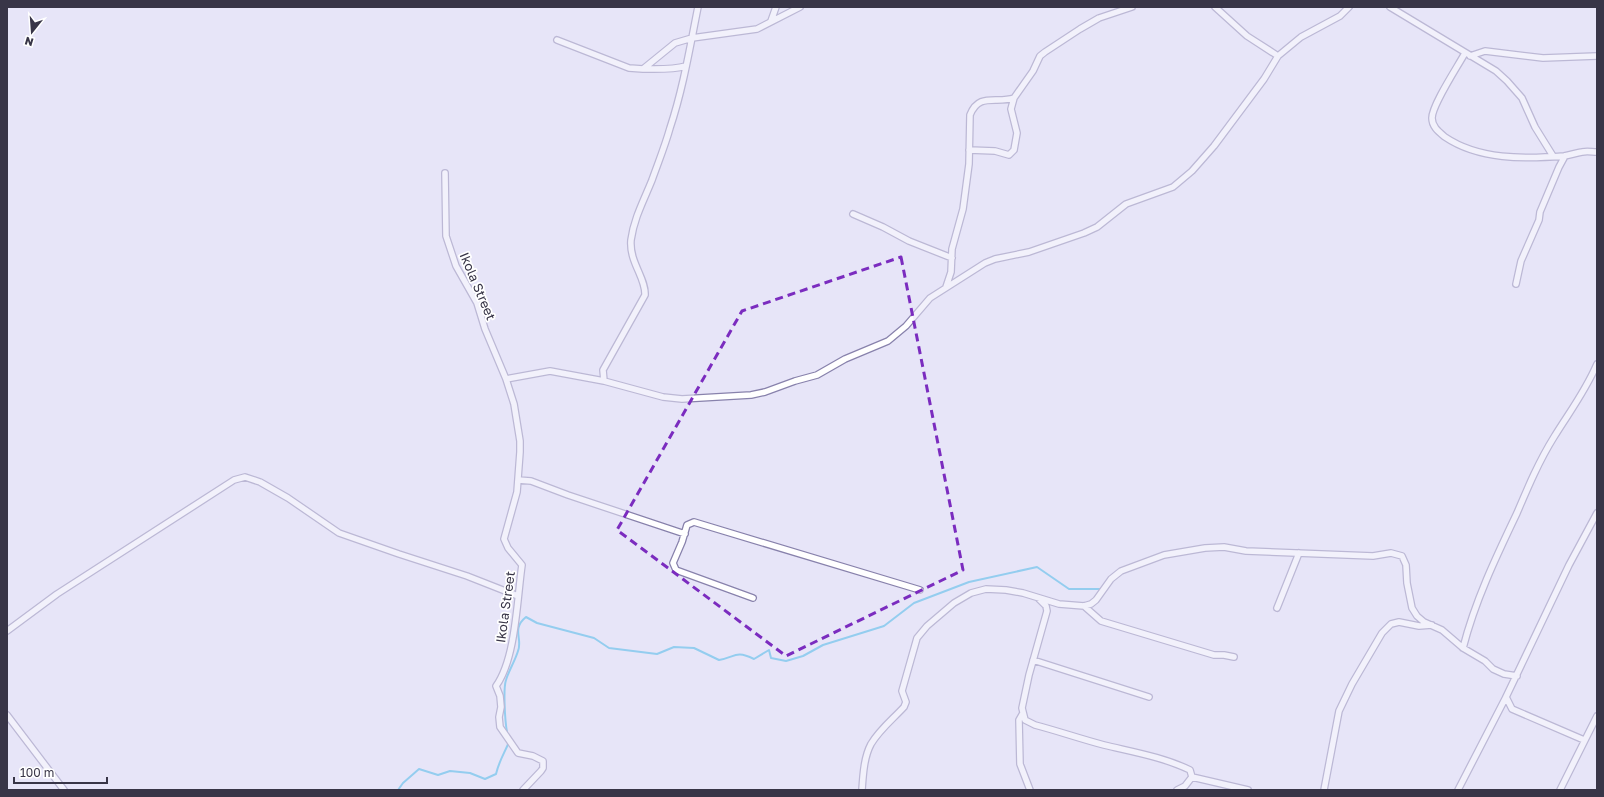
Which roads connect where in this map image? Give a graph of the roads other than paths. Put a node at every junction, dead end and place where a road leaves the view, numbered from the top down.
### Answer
1 (698, 7) edge
2 (776, 7) edge
3 (800, 7) edge
4 (1132, 7) edge
5 (1215, 7) edge
6 (1349, 7) edge
7 (1390, 7) edge
8 (771, 21) junction
9 (692, 38) junction
10 (557, 40) dead end
11 (1467, 54) junction
12 (1278, 56) junction
13 (1597, 56) edge
14 (686, 66) junction
15 (644, 69) junction
16 (1014, 98) junction
17 (969, 150) junction
18 (1597, 152) edge
19 (1554, 156) junction
20 (1565, 156) junction
21 (445, 173) dead end
22 (853, 214) dead end
23 (952, 258) junction
24 (1516, 284) dead end
25 (946, 287) junction
26 (1597, 364) edge
27 (506, 379) junction
28 (604, 381) junction
29 (518, 480) junction
30 (1597, 513) edge
31 (685, 534) junction
32 (1299, 553) junction
33 (920, 590) dead end
34 (518, 596) junction
35 (754, 598) dead end
36 (1037, 598) junction
37 (1084, 606) junction
38 (1277, 608) dead end
39 (1434, 625) junction
40 (7, 631) edge
41 (1463, 648) junction
42 (1234, 658) dead end
43 (1033, 660) junction
44 (1516, 676) junction
45 (1148, 697) dead end
46 (1506, 697) junction
47 (1512, 708) junction
48 (1499, 710) junction
49 (1023, 713) junction
50 (7, 715) edge
51 (1597, 716) edge
52 (1584, 740) junction
53 (1192, 777) junction
54 (64, 790) edge
55 (523, 790) edge
56 (862, 790) edge
57 (1030, 790) edge
58 (1177, 790) edge
59 (1248, 790) edge
60 (1324, 790) edge
61 (1458, 790) edge
62 (1560, 790) edge

1 - 9 street
2 - 8 street
3 - 8 street
4 - 16 street
5 - 12 street
6 - 12 street
7 - 11 street
8 - 9 street
9 - 14 street
9 - 15 street
10 - 15 street
11 - 13 street
11 - 19 street
11 - 19 street
12 - 25 street
14 - 15 street
14 - 28 street
16 - 17 street
16 - 17 street
17 - 23 street
18 - 20 street
19 - 20 street
20 - 24 street
21 - 27 street, Ikola Street
22 - 23 street
23 - 25 street
25 - 28 street
26 - 41 street
27 - 28 street
27 - 29 street, Ikola Street
29 - 31 street
29 - 34 street, Ikola Street
30 - 44 street
31 - 33 street
31 - 35 street
32 - 37 street
32 - 38 street
32 - 39 street
34 - 40 street
34 - 55 street, Ikola Street
36 - 37 street
36 - 43 street
36 - 56 street
37 - 42 street
39 - 41 street
39 - 60 street
41 - 44 street
43 - 45 street
43 - 49 street
44 - 46 street
46 - 47 street
46 - 48 street
47 - 48 street
47 - 52 street
48 - 61 street
49 - 53 street
49 - 57 street
50 - 54 street
51 - 52 street
52 - 62 street
53 - 58 street
53 - 59 street

